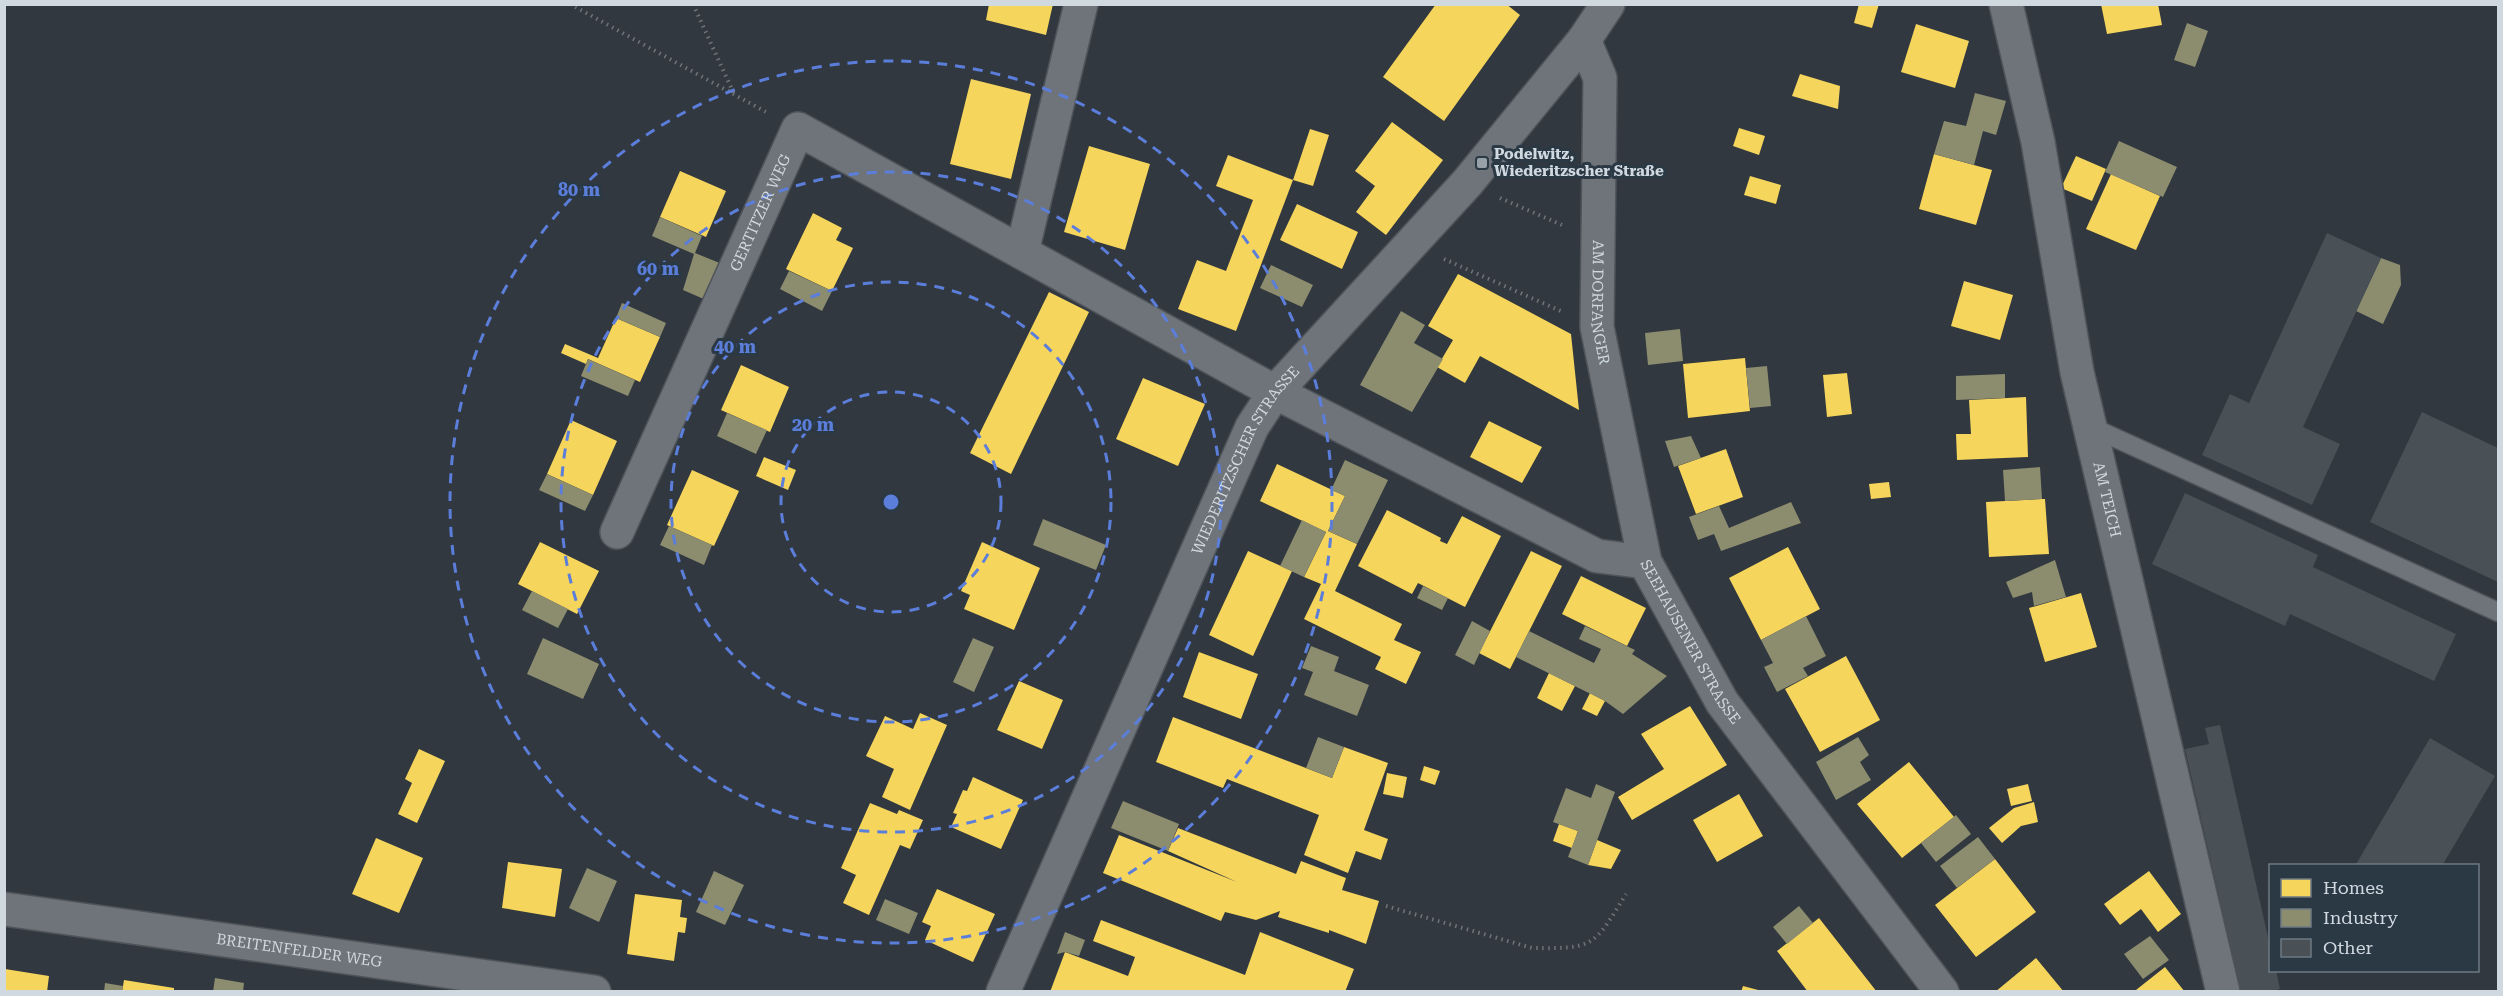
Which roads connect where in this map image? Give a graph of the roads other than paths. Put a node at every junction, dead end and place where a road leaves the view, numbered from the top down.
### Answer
1 (1082, 4) edge
2 (1608, 4) edge
3 (2006, 4) edge
4 (1584, 40) junction
5 (1022, 252) junction
6 (1275, 392) junction
7 (2089, 426) junction
8 (617, 532) dead end
9 (1646, 562) junction
10 (2499, 612) edge
11 (4, 909) edge
12 (594, 992) edge
13 (1003, 992) edge
14 (1942, 992) edge
15 (2223, 992) edge

1 - 5 street
2 - 4 street, WIEDERITZSCHER STRASSE
3 - 7 street, AM TEICH
4 - 6 street, WIEDERITZSCHER STRASSE
4 - 9 street, AM DORFANGER
5 - 6 street
5 - 8 street, GERTITZER WEG
6 - 9 street, SEEHAUSENER STRASSE
6 - 13 street, WIEDERITZSCHER STRASSE
7 - 10 lane
7 - 15 street, AM TEICH
9 - 14 street, SEEHAUSENER STRASSE
11 - 12 street, BREITENFELDER WEG

